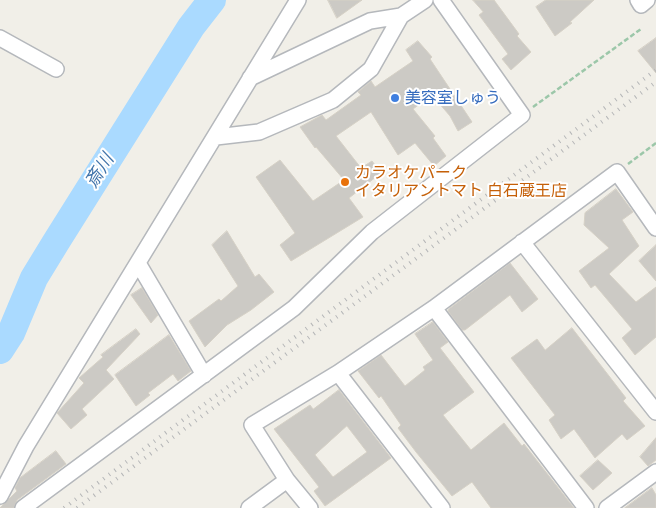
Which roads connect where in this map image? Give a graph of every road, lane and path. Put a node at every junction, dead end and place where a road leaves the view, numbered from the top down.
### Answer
1 (298, 0) edge
2 (425, 0) edge
3 (441, 0) edge
4 (638, 0) edge
5 (647, 0) edge
6 (401, 16) junction
7 (641, 29) dead end
8 (0, 38) edge
9 (56, 70) dead end
10 (250, 78) junction
11 (522, 115) junction
12 (216, 137) junction
13 (656, 143) edge
14 (617, 172) junction
15 (656, 228) edge
16 (522, 242) junction
17 (138, 263) junction
18 (434, 308) junction
19 (338, 373) junction
20 (204, 375) junction
21 (656, 412) edge
22 (656, 472) edge
23 (287, 480) junction
24 (0, 496) edge
25 (23, 508) edge
26 (249, 508) edge
27 (310, 508) edge
28 (442, 508) edge
29 (586, 508) edge
30 (608, 508) edge

1 - 10 street
2 - 6 street
3 - 11 street
4 - 5 street
6 - 10 street
6 - 12 street
7 - 11 path
8 - 9 street
10 - 12 street
11 - 20 street
12 - 17 street
13 - 14 path
14 - 15 street
14 - 16 street
16 - 18 street
16 - 21 street
17 - 20 street
17 - 24 street
18 - 19 street
18 - 29 street
19 - 23 street
19 - 28 street
20 - 25 street
22 - 30 street
23 - 26 street
23 - 27 street

